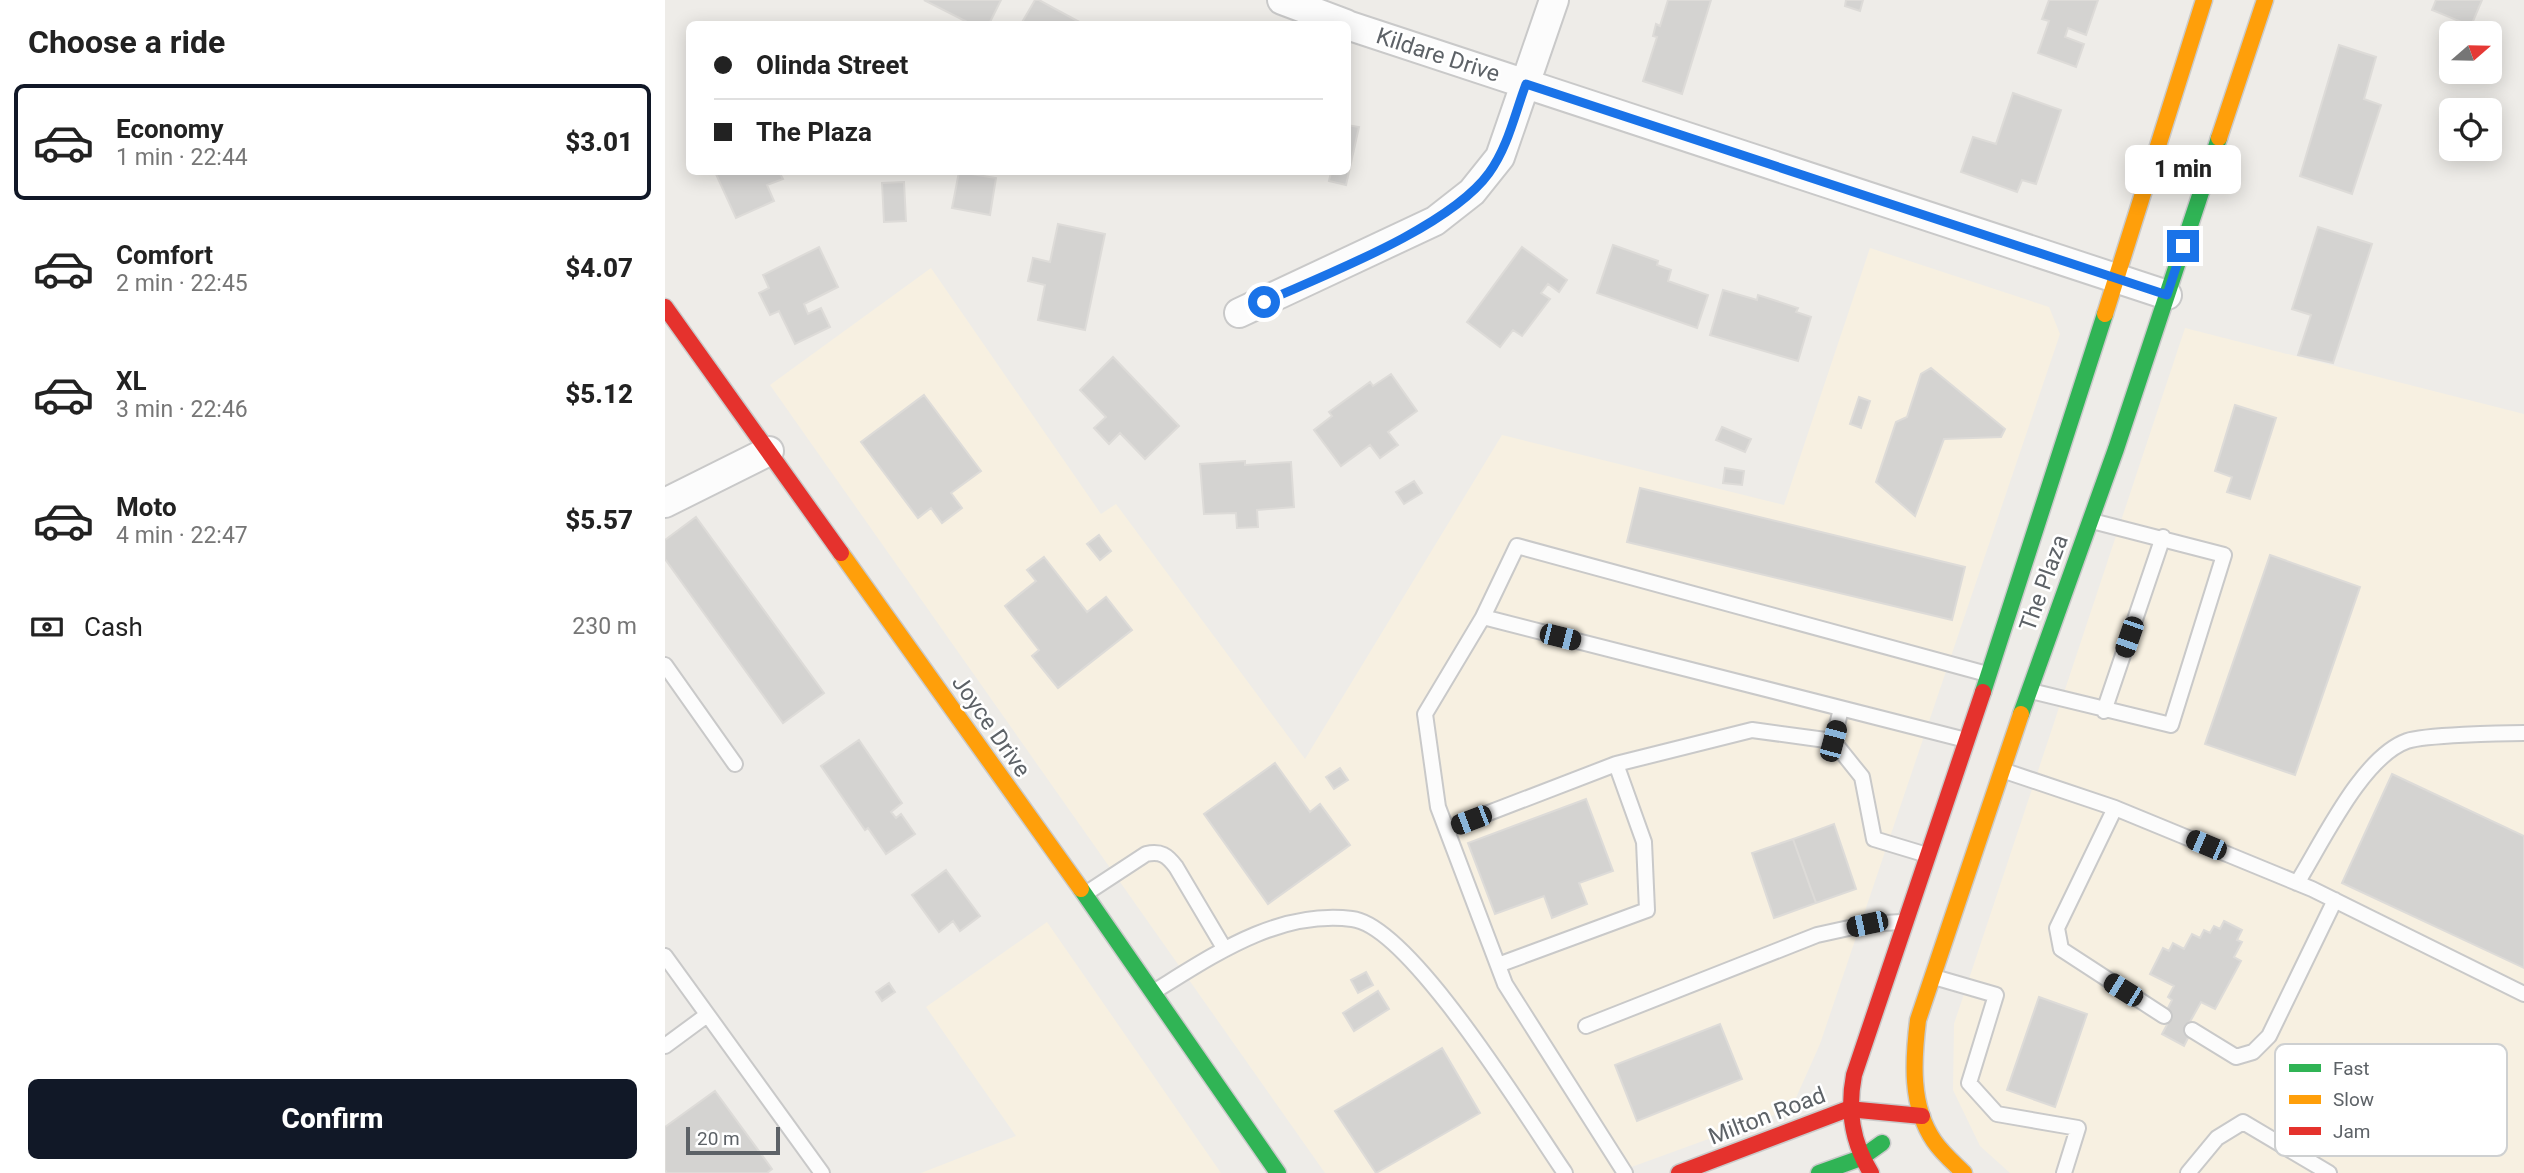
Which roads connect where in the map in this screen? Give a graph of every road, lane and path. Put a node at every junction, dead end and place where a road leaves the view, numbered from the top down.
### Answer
1 (1282, 0) edge
2 (1554, 0) edge
3 (2204, 0) edge
4 (2265, 0) edge
5 (1337, 21) edge
6 (1351, 26) edge
7 (1526, 84) junction
8 (2115, 278) junction
9 (2167, 295) junction
10 (665, 307) edge
11 (1239, 313) dead end
12 (769, 451) junction
13 (665, 503) edge
14 (2090, 521) junction
15 (2162, 537) junction
16 (1483, 617) junction
17 (665, 665) edge
18 (1989, 674) junction
19 (2029, 691) junction
20 (1841, 709) junction
21 (2104, 711) junction
22 (2524, 733) edge
23 (1833, 741) junction
24 (1967, 741) junction
25 (735, 764) dead end
26 (1616, 764) junction
27 (2001, 770) junction
28 (2115, 808) junction
29 (1447, 829) junction
30 (1929, 856) junction
31 (2297, 883) junction
32 (1084, 895) junction
33 (2335, 900) junction
34 (1906, 921) junction
35 (1224, 948) junction
36 (665, 956) edge
37 (1498, 965) junction
38 (1933, 977) junction
39 (1154, 992) junction
40 (2524, 994) edge
41 (707, 1015) junction
42 (2164, 1016) dead end
43 (1586, 1026) dead end
44 (2192, 1030) dead end
45 (665, 1046) edge
46 (1848, 1109) junction
47 (1922, 1116) junction
48 (2275, 1141) edge
49 (2300, 1156) edge
50 (1861, 1158) junction
51 (822, 1173) edge
52 (1278, 1173) edge
53 (1566, 1173) edge
54 (1625, 1173) edge
55 (1679, 1173) edge
56 (1819, 1173) edge
57 (1871, 1173) edge
58 (1964, 1173) edge
59 (2064, 1173) edge
60 (2188, 1173) edge
61 (2329, 1173) edge

1 - 5 street, Kildare Drive
2 - 7 street
3 - 8 main road, The Plaza
4 - 9 main road, The Plaza
6 - 7 street, Kildare Drive
7 - 8 street, Kildare Drive
7 - 11 street
8 - 9 street, Kildare Drive
8 - 18 main road, The Plaza
9 - 14 main road, The Plaza
10 - 12 main road, Joyce Drive
12 - 13 street
12 - 32 main road, Joyce Drive
14 - 15 lane
14 - 19 main road, The Plaza
15 - 21 lane
15 - 21 lane
16 - 18 lane
16 - 20 lane
16 - 29 lane
17 - 25 lane
18 - 24 main road, The Plaza
19 - 21 lane
19 - 27 main road, The Plaza
20 - 23 lane
20 - 24 lane
22 - 31 lane
23 - 26 lane
23 - 30 lane
24 - 30 main road, The Plaza
26 - 29 lane
26 - 37 lane
27 - 28 lane
27 - 38 main road, The Plaza
28 - 31 lane
28 - 42 lane
29 - 37 lane
30 - 34 main road, The Plaza
31 - 33 lane
32 - 35 lane
32 - 39 main road, Joyce Drive
33 - 40 lane
33 - 44 lane
34 - 43 lane
34 - 46 main road, The Plaza
35 - 39 lane
35 - 53 lane
36 - 41 lane
37 - 54 lane
38 - 47 main road, The Plaza
38 - 59 lane
39 - 52 main road, Joyce Drive
41 - 45 lane
41 - 51 lane
46 - 47 main road, Milton Road
46 - 50 main road, The Plaza
46 - 55 main road, Milton Road
47 - 50 main road
47 - 58 main road, The Plaza
48 - 60 lane
49 - 61 lane
50 - 56 main road
50 - 57 main road, The Plaza

